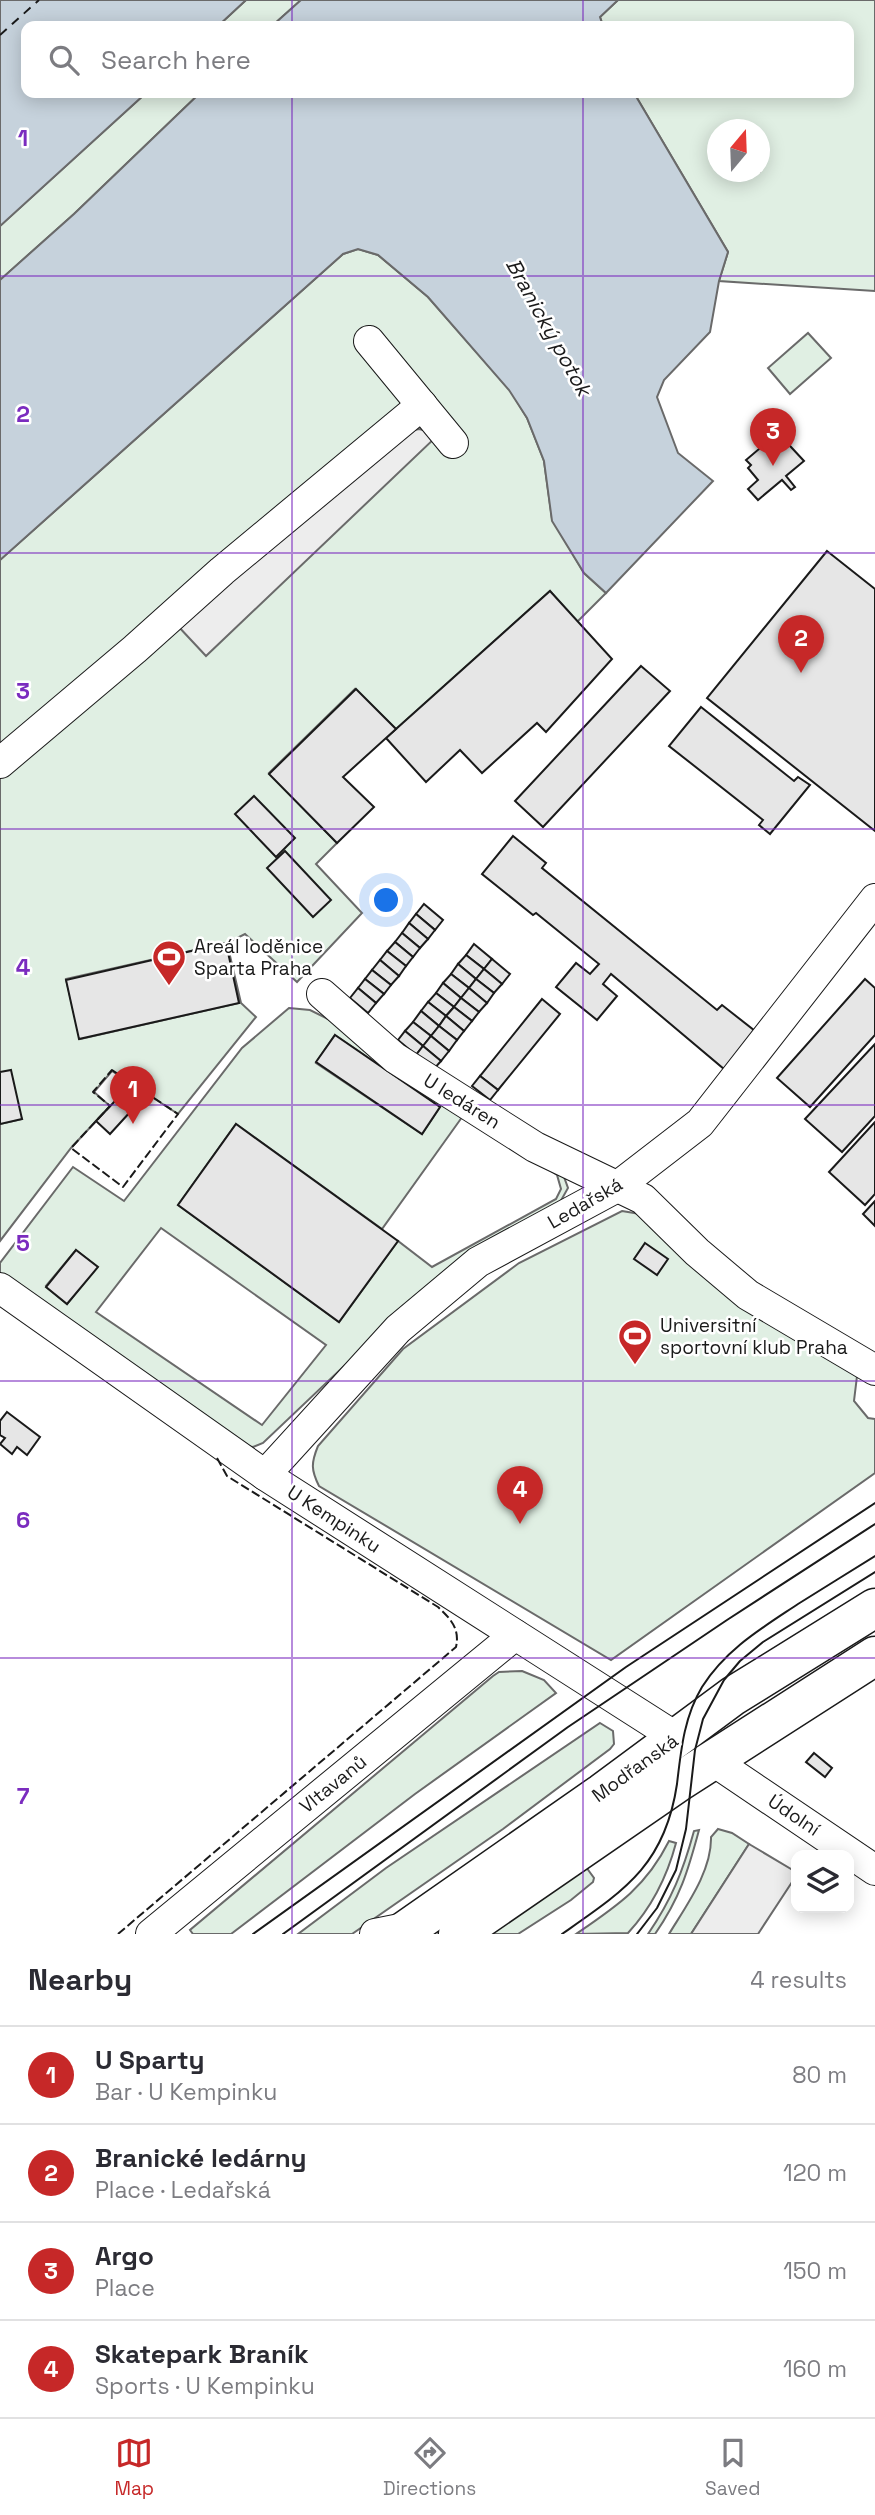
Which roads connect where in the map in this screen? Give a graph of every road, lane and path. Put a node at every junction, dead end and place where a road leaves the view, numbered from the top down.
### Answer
1 (369, 341) dead end
2 (422, 405) junction
3 (453, 443) dead end
4 (0, 763) edge
5 (875, 900) edge
6 (322, 994) dead end
7 (617, 1187) junction
8 (0, 1288) edge
9 (875, 1370) edge
10 (265, 1475) junction
11 (875, 1608) edge
12 (515, 1635) junction
13 (875, 1656) edge
14 (677, 1738) junction
15 (712, 1760) junction
16 (875, 1870) edge
17 (395, 1932) edge
18 (151, 1934) edge
19 (458, 1934) edge

1 - 2 street
2 - 3 street
2 - 4 street
5 - 7 street, Ledařská
6 - 7 street, U ledáren
7 - 9 street, U ledáren
7 - 10 street, Ledařská
8 - 10 street, U Kempinku
10 - 12 street, U Kempinku
11 - 14 main road, Modřanská
12 - 14 street, U Kempinku
12 - 18 street, Vltavanů
13 - 15 main road, Modřanská
14 - 15 main road
14 - 17 main road, Modřanská
15 - 16 street, Údolní
15 - 19 main road, Modřanská

